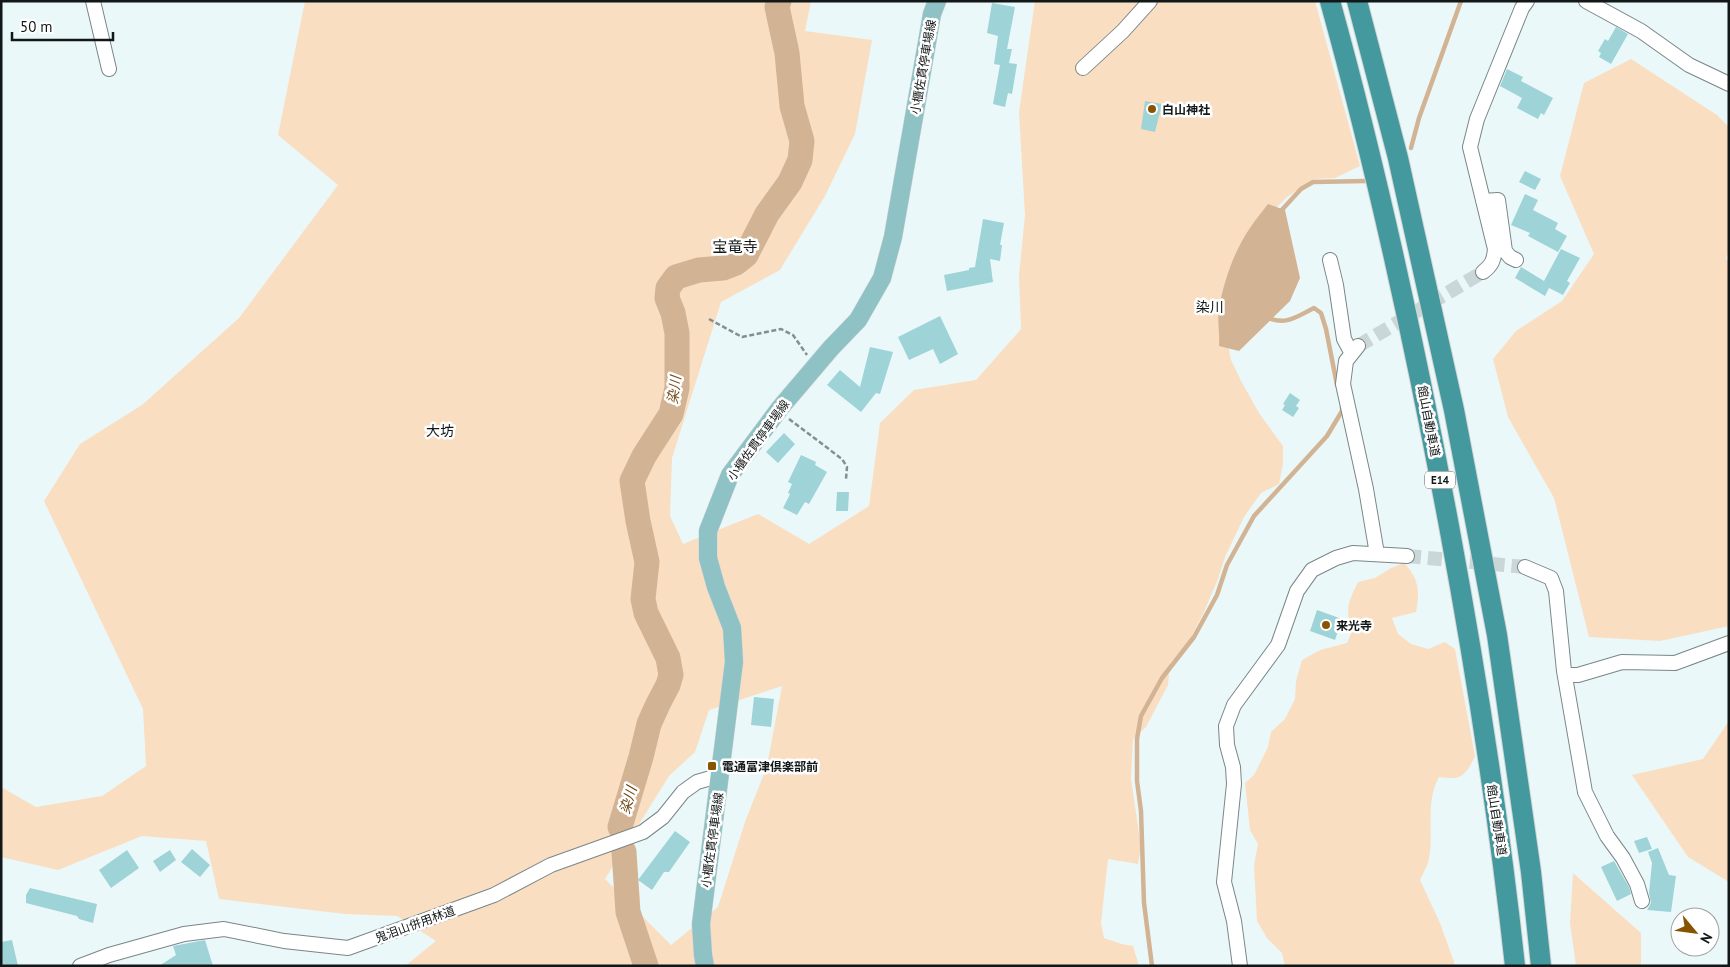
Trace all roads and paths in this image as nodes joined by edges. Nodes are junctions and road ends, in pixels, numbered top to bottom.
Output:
1 (93, 1) edge
2 (937, 1) edge
3 (1150, 1) edge
4 (1330, 1) edge
5 (1357, 1) edge
6 (1527, 1) edge
7 (1586, 1) edge
8 (1083, 68) dead end
9 (108, 69) dead end
10 (1729, 84) edge
11 (1483, 201) junction
12 (1330, 260) dead end
13 (1516, 260) dead end
14 (1483, 272) tunnel mouth
15 (710, 319) dead end
16 (816, 366) junction
17 (780, 408) junction
18 (846, 480) dead end
19 (1377, 554) junction
20 (1407, 556) tunnel mouth
21 (1525, 567) tunnel mouth
22 (1729, 643) edge
23 (1564, 671) junction
24 (721, 775) junction
25 (1642, 901) dead end
26 (80, 966) edge
27 (705, 966) edge
28 (1240, 966) edge
29 (1515, 966) edge
30 (1541, 966) edge

1 - 9 street
2 - 16 main road, 小櫃佐貫停車場線
3 - 8 street
4 - 29 highway, 館山自動車道 / E14
5 - 30 highway, 館山自動車道 / E14
6 - 11 street
7 - 10 street
11 - 13 street
11 - 14 street
12 - 19 street
15 - 16 path
16 - 17 main road, 小櫃佐貫停車場線
17 - 18 path
17 - 24 main road, 小櫃佐貫停車場線
19 - 20 street
19 - 28 street
21 - 23 street
22 - 23 street
23 - 25 street
24 - 26 street, 鬼泪山併用林道
24 - 27 main road, 小櫃佐貫停車場線

